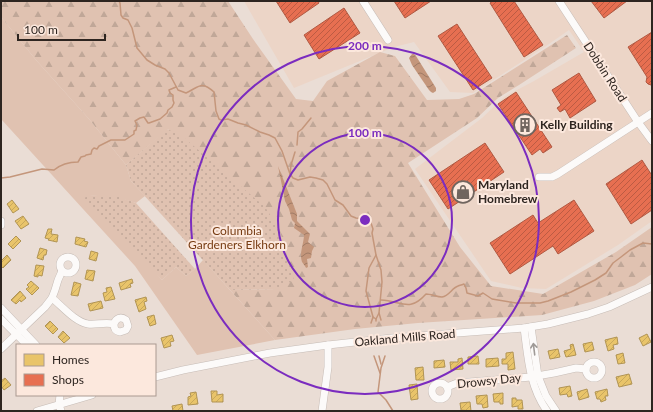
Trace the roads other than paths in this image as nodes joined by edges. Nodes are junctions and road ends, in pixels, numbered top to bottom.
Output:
1 (363, 1) edge
2 (560, 1) edge
3 (388, 40) dead end
4 (652, 113) edge
5 (638, 122) junction
6 (652, 141) edge
7 (539, 177) dead end
8 (1, 221) edge
9 (1, 225) edge
10 (62, 271) dead end
11 (652, 287) edge
12 (52, 298) junction
13 (1, 308) edge
14 (1, 319) edge
15 (114, 324) dead end
16 (527, 327) junction
17 (19, 332) junction
18 (26, 344) edge
19 (35, 344) edge
20 (328, 345) junction
21 (1, 349) edge
22 (586, 369) dead end
23 (534, 376) junction
24 (156, 377) edge
25 (447, 387) dead end
26 (54, 396) edge
27 (60, 396) edge
28 (90, 396) edge
29 (60, 408) edge
30 (37, 411) edge
31 (322, 411) edge
32 (547, 411) edge
33 (556, 411) edge

1 - 3 street
2 - 5 street, Dobbin Road
4 - 5 street
5 - 6 street, Dobbin Road
5 - 7 street
8 - 9 street
10 - 12 street
11 - 16 street, Oakland Mills Road
12 - 15 street
12 - 17 street
13 - 17 street
14 - 17 street
16 - 20 street, Oakland Mills Road
16 - 23 street
17 - 18 street
17 - 19 street
17 - 21 street
20 - 24 street, Oakland Mills Road
20 - 31 street
22 - 23 street, Drowsy Day
23 - 25 street, Drowsy Day
23 - 32 street
23 - 33 street
26 - 29 street
27 - 29 street
28 - 29 street
29 - 30 street

